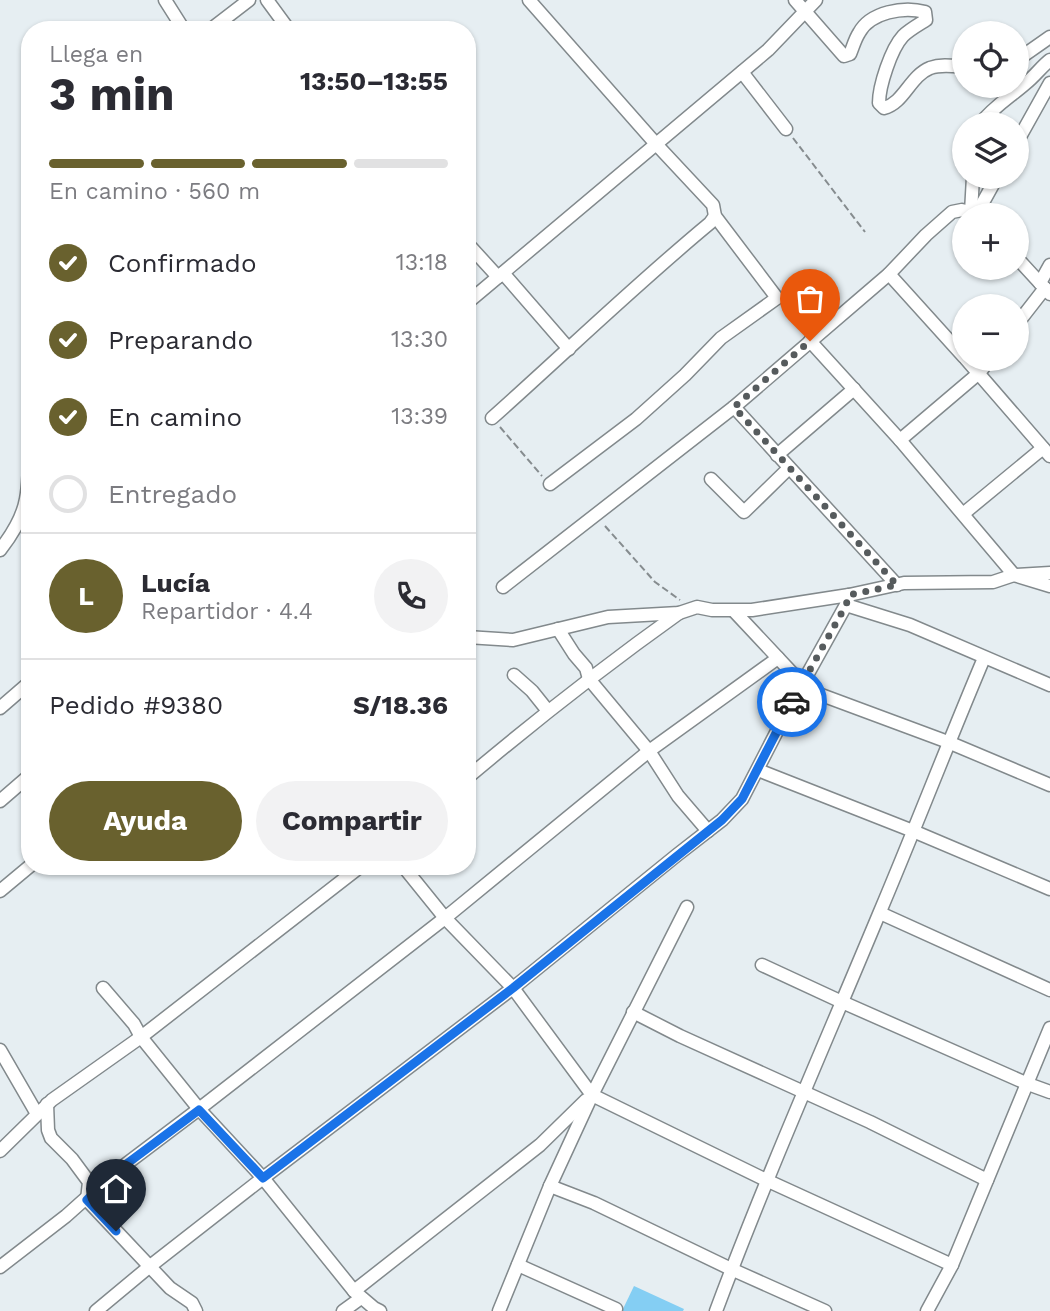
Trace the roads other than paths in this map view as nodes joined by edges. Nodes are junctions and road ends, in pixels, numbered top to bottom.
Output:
1 (165, 0) edge
2 (249, 0) edge
3 (267, 0) edge
4 (529, 0) edge
5 (795, 0) edge
6 (816, 0) edge
7 (805, 11) junction
8 (178, 21) edge
9 (222, 21) edge
10 (282, 21) edge
11 (1050, 37) edge
12 (1029, 52) edge
13 (1050, 60) edge
14 (952, 66) edge
15 (742, 72) junction
16 (1050, 83) edge
17 (991, 112) edge
18 (1029, 121) edge
19 (786, 129) road end
20 (656, 144) junction
21 (952, 212) edge
22 (715, 216) junction
23 (476, 252) edge
24 (1050, 265) edge
25 (1029, 271) edge
26 (890, 274) junction
27 (500, 275) junction
28 (1045, 288) edge
29 (476, 295) edge
30 (1029, 309) edge
31 (810, 341) junction
32 (952, 343) edge
33 (569, 349) junction
34 (979, 373) joint
35 (854, 389) junction
36 (734, 407) junction
37 (492, 418) road end
38 (900, 440) junction
39 (1047, 450) edge
40 (778, 455) junction
41 (789, 468) junction
42 (710, 478) dead end
43 (550, 484) road end
44 (21, 513) edge
45 (963, 514) junction
46 (0, 550) edge
47 (1050, 573) edge
48 (1014, 575) junction
49 (897, 585) junction
50 (1050, 586) edge
51 (503, 587) dead end
52 (848, 600) junction
53 (734, 611) junction
54 (679, 613) junction
55 (558, 629) junction
56 (476, 638) edge
57 (778, 658) junction
58 (984, 658) junction
59 (514, 676) dead end
60 (589, 679) junction
61 (801, 685) junction
62 (1050, 685) edge
63 (21, 690) edge
64 (0, 708) edge
65 (548, 711) junction
66 (948, 742) junction
67 (649, 751) junction
68 (758, 769) junction
69 (476, 771) edge
70 (21, 783) edge
71 (1050, 785) edge
72 (0, 801) edge
73 (708, 831) junction
74 (913, 831) junction
75 (21, 874) edge
76 (349, 875) edge
77 (410, 875) edge
78 (1050, 889) edge
79 (0, 891) edge
80 (687, 907) dead end
81 (880, 913) junction
82 (445, 918) junction
83 (762, 965) dead end
84 (103, 988) dead end
85 (513, 988) junction
86 (1050, 990) edge
87 (842, 1002) junction
88 (633, 1012) junction
89 (1050, 1028) edge
90 (141, 1037) junction
91 (0, 1050) edge
92 (1028, 1084) junction
93 (803, 1092) junction
94 (1050, 1092) edge
95 (592, 1095) junction
96 (47, 1104) junction
97 (199, 1110) junction
98 (37, 1114) junction
99 (0, 1151) edge
100 (263, 1178) junction
101 (766, 1180) junction
102 (987, 1180) junction
103 (550, 1186) junction
104 (87, 1200) junction
105 (519, 1265) junction
106 (952, 1265) junction
107 (0, 1267) edge
108 (149, 1267) junction
109 (731, 1269) junction
110 (358, 1294) junction
111 (616, 1308) dead end
112 (96, 1311) edge
113 (196, 1311) edge
114 (343, 1311) edge
115 (380, 1311) edge
116 (499, 1311) edge
117 (716, 1311) edge
118 (825, 1311) edge
119 (926, 1311) edge

1 - 8 street
2 - 9 street
3 - 10 street
4 - 20 street
5 - 7 street
6 - 7 street
7 - 14 street
7 - 15 street
11 - 12 street
13 - 17 street
15 - 19 street
15 - 20 street
16 - 18 street
20 - 22 street
20 - 27 street
21 - 26 street
22 - 33 street
22 - 43 street
23 - 27 street
24 - 28 street
25 - 28 street
26 - 31 street
26 - 32 street
27 - 29 street
27 - 33 street
28 - 30 street
31 - 35 street
31 - 36 street
33 - 37 street
34 - 38 street
34 - 39 street
35 - 38 street
35 - 40 street
36 - 40 street
36 - 51 street
38 - 45 street
39 - 45 street
40 - 41 street
41 - 42 street
41 - 49 street
44 - 46 street
45 - 48 street
47 - 48 street
48 - 49 street
48 - 50 street
49 - 52 street
52 - 53 street
52 - 58 street
52 - 61 street
53 - 54 street
53 - 57 street
54 - 55 street
54 - 60 street
55 - 56 street
55 - 60 street
57 - 61 street
57 - 67 street
58 - 62 street
58 - 66 street
59 - 65 street
60 - 65 street
60 - 67 street
61 - 66 street
61 - 68 street
63 - 64 street
65 - 69 street
66 - 71 street
66 - 74 street
67 - 73 street
67 - 82 street
68 - 73 street
68 - 74 street
70 - 72 street
73 - 85 street
74 - 78 street
74 - 81 street
75 - 79 street
76 - 90 street
77 - 82 street
80 - 88 street
81 - 86 street
81 - 87 street
82 - 85 street
82 - 97 street
83 - 87 street
84 - 90 street
85 - 95 street
85 - 100 street
87 - 92 street
87 - 93 street
88 - 93 street
88 - 95 street
89 - 92 street
90 - 96 street
90 - 97 street
91 - 98 street
92 - 94 street
92 - 102 street
93 - 101 street
93 - 102 street
95 - 101 street
95 - 103 street
95 - 110 street
96 - 98 street
96 - 104 street
97 - 100 street
97 - 104 street
98 - 99 street
100 - 108 street
100 - 110 street
101 - 106 street
101 - 109 street
102 - 106 street
103 - 105 street
103 - 109 street
104 - 107 street
104 - 108 street
105 - 111 street
105 - 116 street
106 - 119 street
108 - 112 street
108 - 113 street
109 - 117 street
109 - 118 street
110 - 114 street
110 - 115 street

